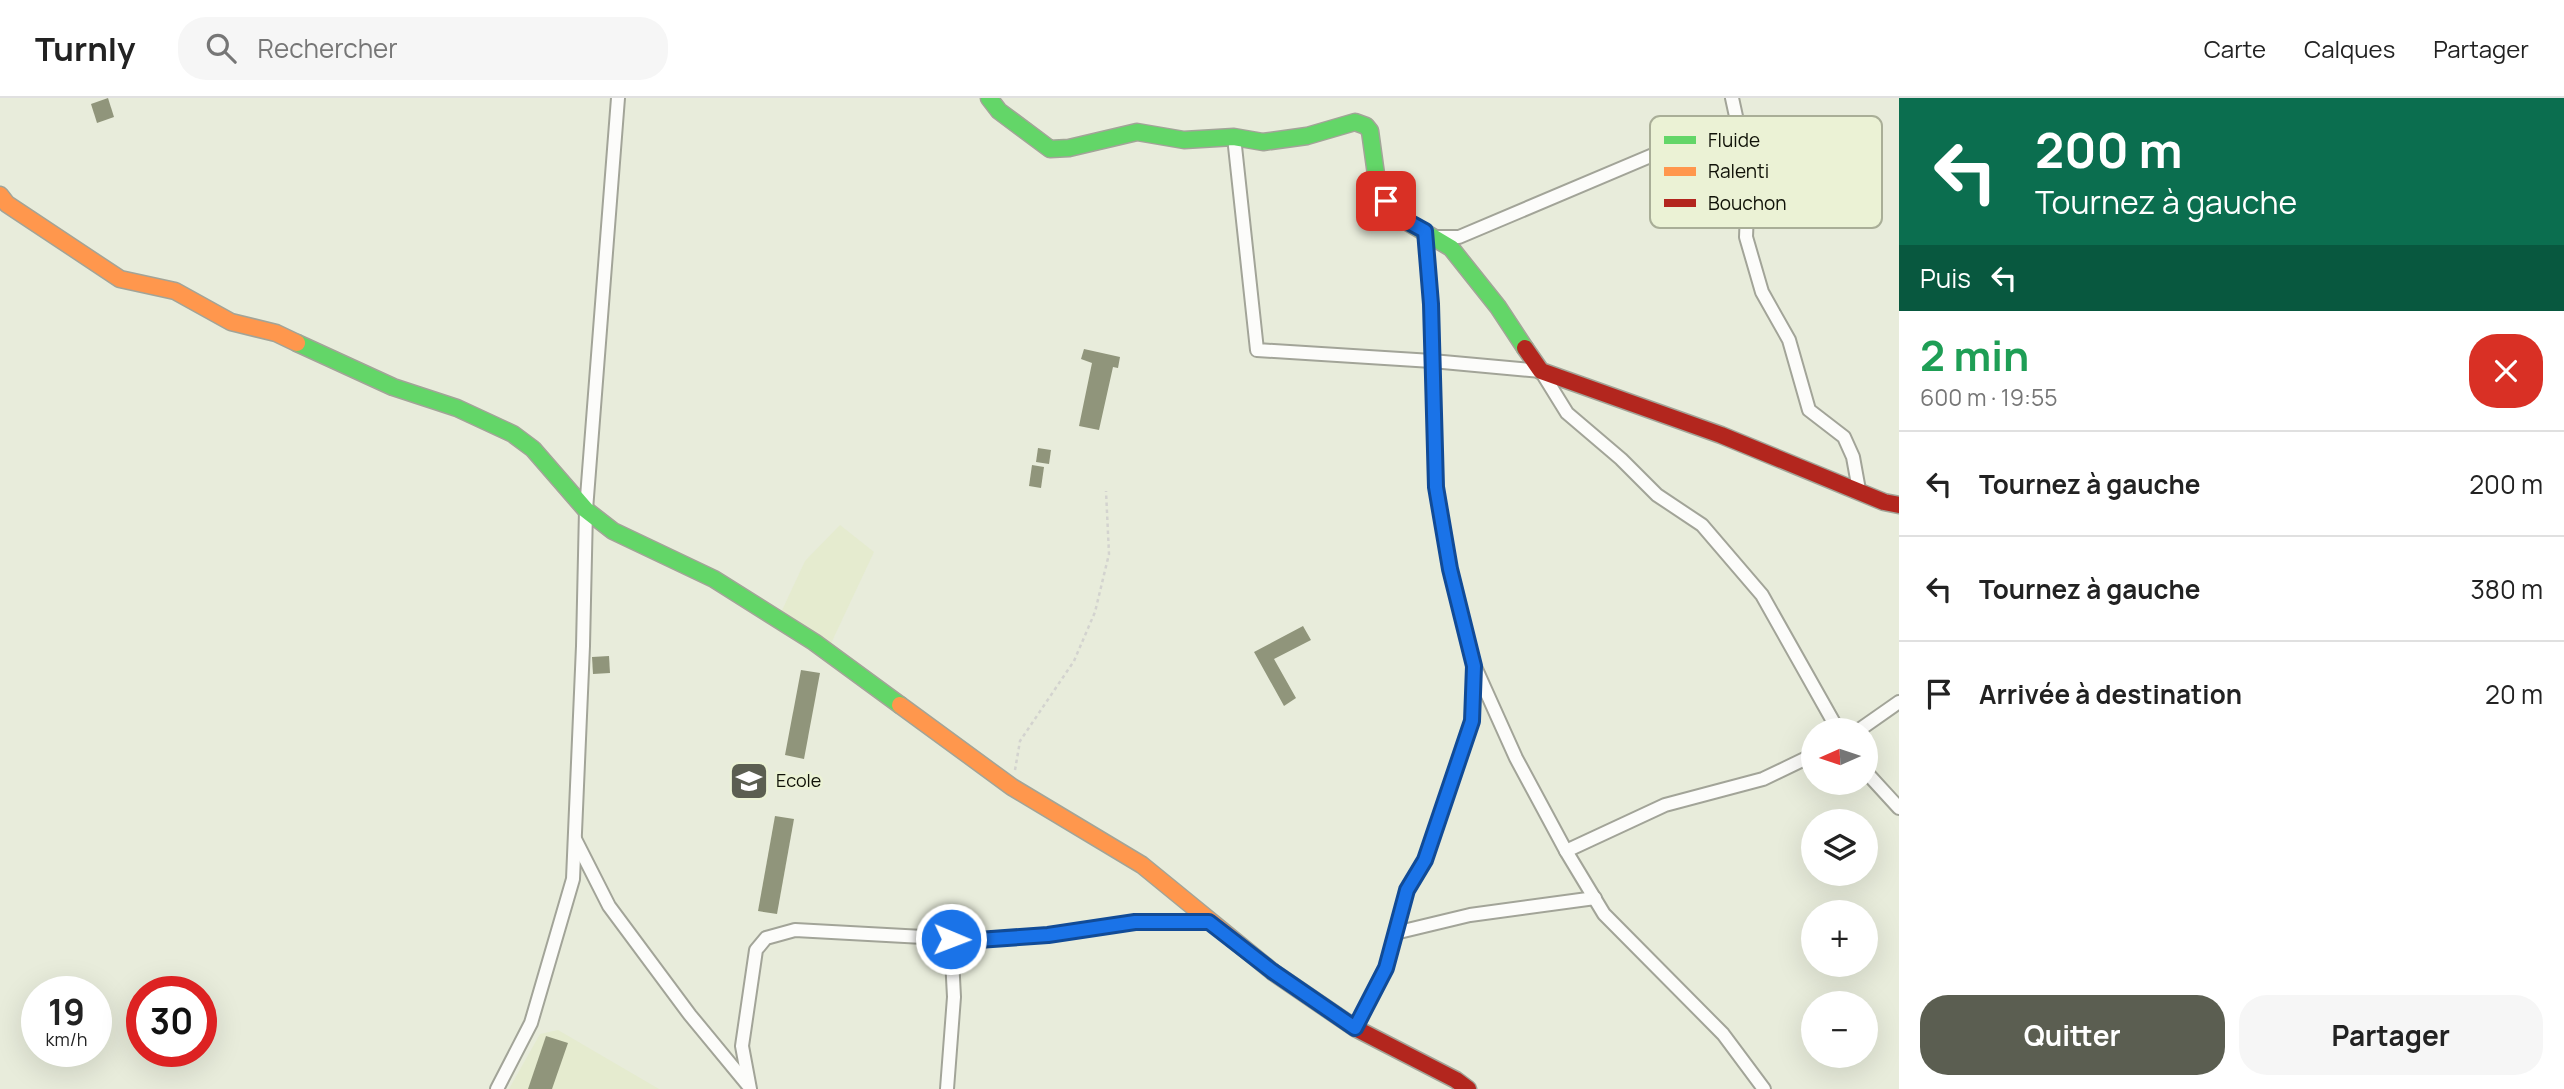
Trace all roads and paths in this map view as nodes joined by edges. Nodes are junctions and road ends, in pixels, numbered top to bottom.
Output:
1 (618, 98) edge
2 (989, 98) edge
3 (1732, 98) edge
4 (1736, 116) edge
5 (1234, 137) junction
6 (1650, 156) edge
7 (0, 195) edge
8 (1746, 228) edge
9 (1430, 234) junction
10 (1432, 361) junction
11 (1541, 372) junction
12 (1859, 490) junction
13 (1106, 491) dead end
14 (1899, 505) edge
15 (586, 510) junction
16 (1474, 666) junction
17 (1899, 702) edge
18 (1831, 718) edge
19 (1876, 718) edge
20 (1801, 761) edge
21 (1878, 785) edge
22 (1012, 787) junction
23 (1899, 808) edge
24 (575, 839) junction
25 (1566, 851) junction
26 (1595, 898) junction
27 (1209, 922) junction
28 (1395, 933) junction
29 (951, 939) junction
30 (1355, 1028) junction
31 (749, 1088) edge
32 (497, 1089) edge
33 (947, 1089) edge
34 (1468, 1089) edge
35 (1764, 1089) edge

1 - 15 street
2 - 5 street
3 - 4 street
5 - 9 street
5 - 10 street
6 - 9 street
7 - 15 street
8 - 12 street
9 - 10 street
9 - 11 street
10 - 11 street
10 - 16 street
11 - 12 street
11 - 18 street
12 - 14 street
13 - 22 path
15 - 22 street
15 - 24 street
16 - 25 street
16 - 28 street
17 - 19 street
20 - 25 street
21 - 23 street
22 - 27 street
24 - 31 street
24 - 32 street
25 - 26 street
26 - 28 street
26 - 35 street
27 - 29 street
27 - 30 street
28 - 30 street
29 - 31 street
29 - 33 street
30 - 34 street

